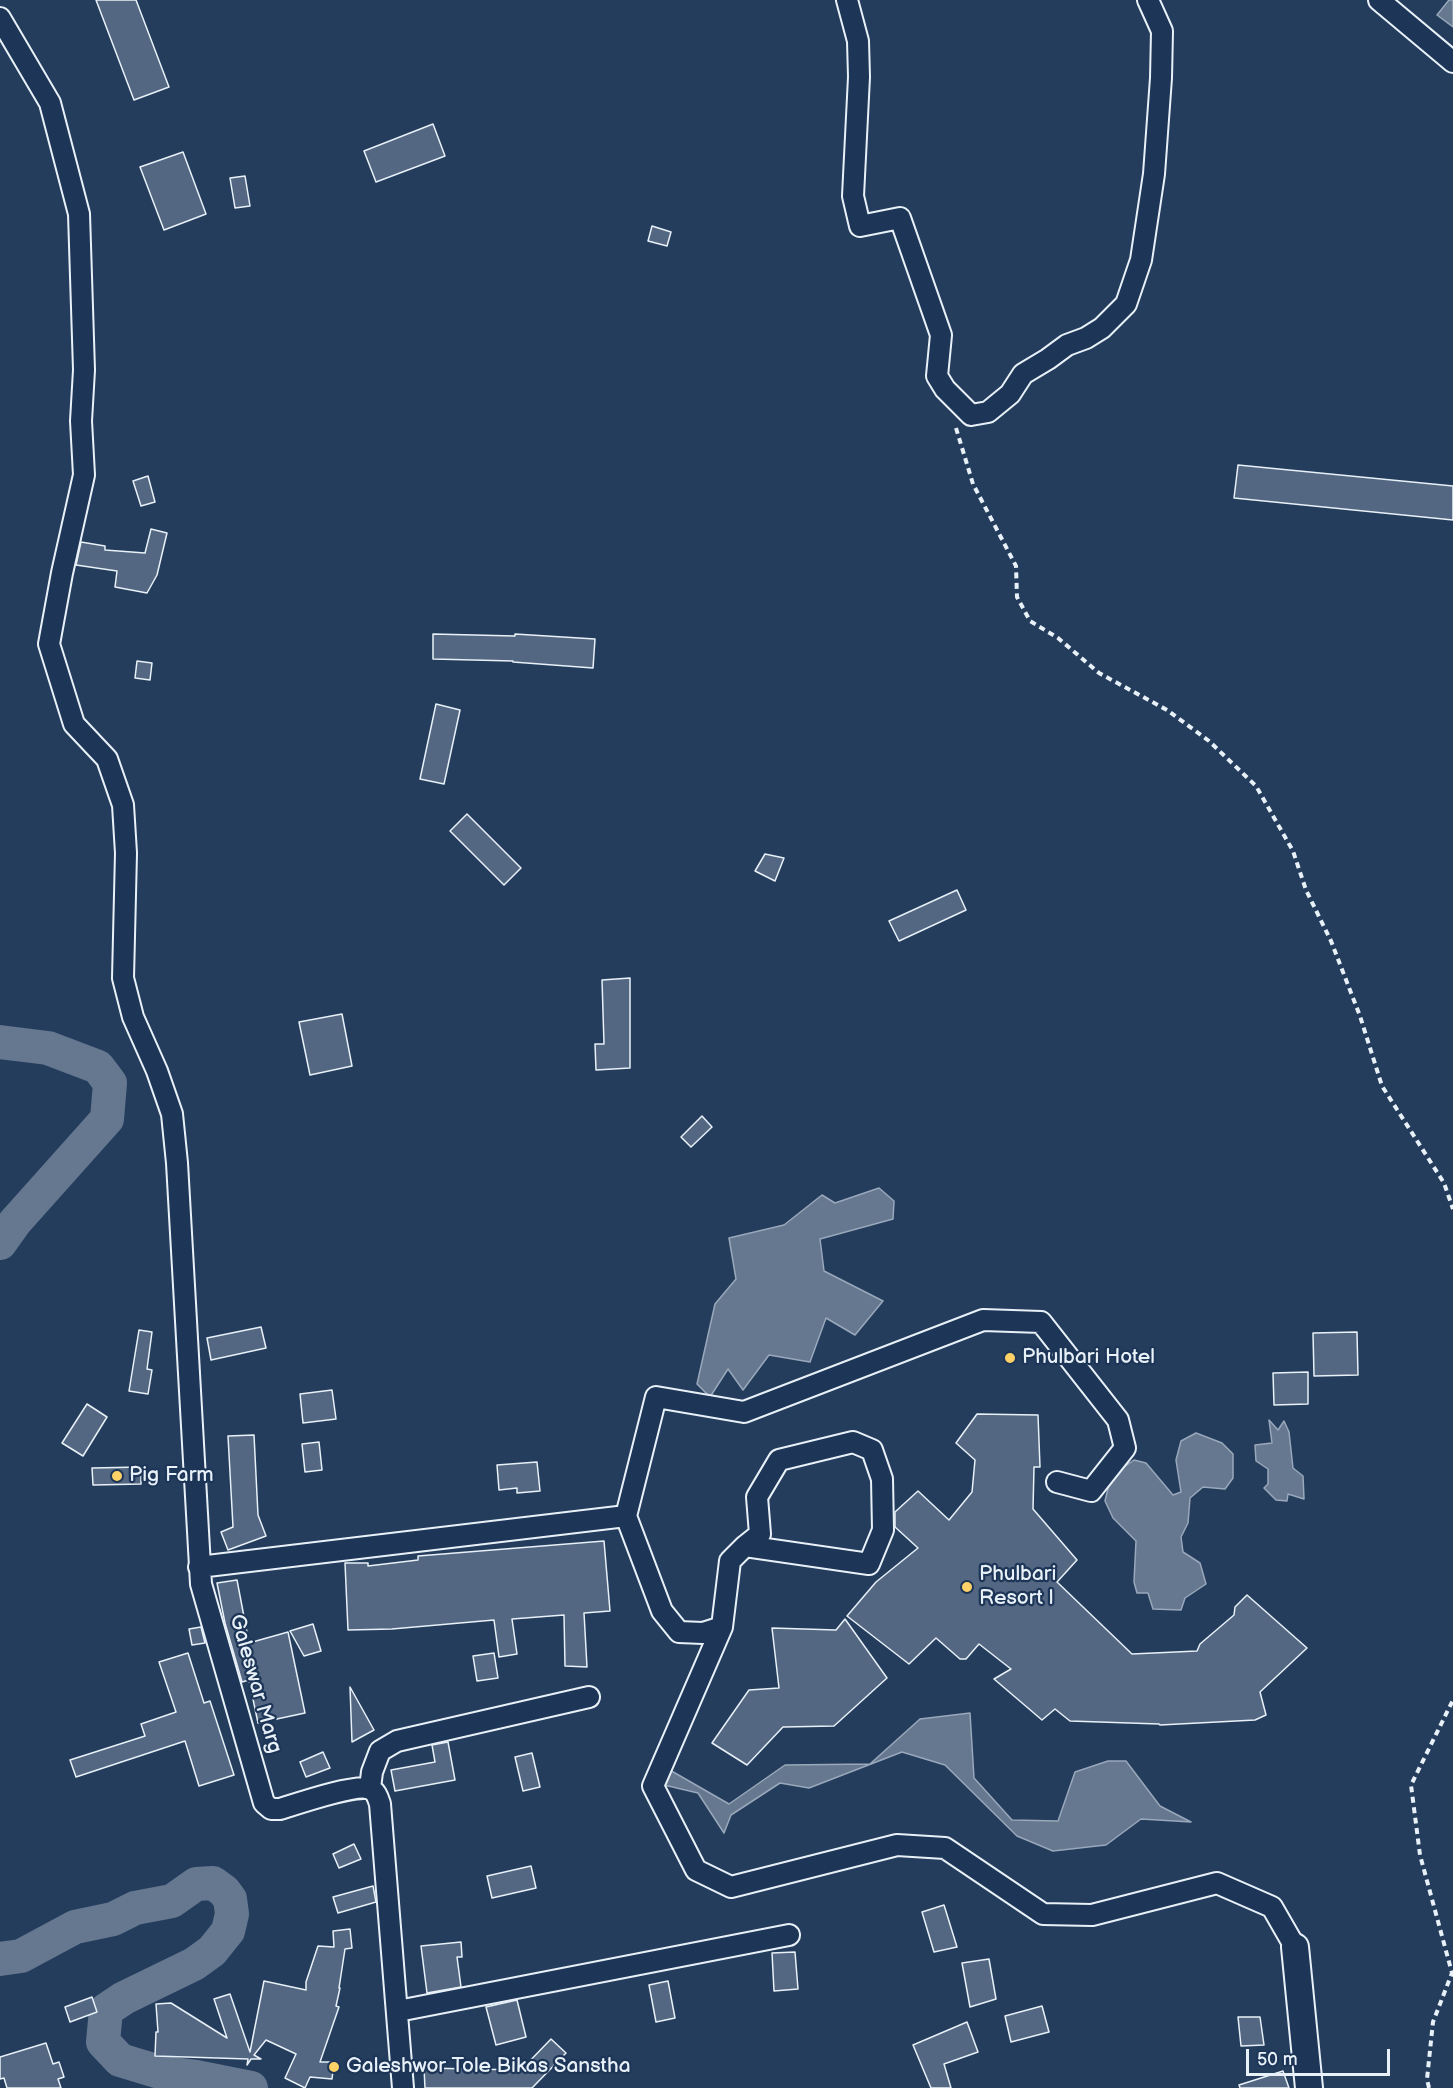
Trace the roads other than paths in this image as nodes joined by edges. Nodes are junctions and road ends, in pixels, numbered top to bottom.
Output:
1 (847, 0) edge
2 (1148, 0) edge
3 (1379, 0) edge
4 (0, 18) edge
5 (1453, 62) edge
6 (1057, 1482) dead end
7 (626, 1516) junction
8 (745, 1546) junction
9 (199, 1567) junction
10 (723, 1627) junction
11 (589, 1698) dead end
12 (370, 1788) junction
13 (789, 1935) dead end
14 (1295, 1947) joint
15 (398, 2011) junction
16 (403, 2088) edge
17 (1309, 2088) edge

1 - 2 street
3 - 5 street
4 - 9 street, Galeswar Marg
6 - 7 street
7 - 9 street
7 - 10 street
8 - 8 street
8 - 10 street
9 - 12 street, Galeswar Marg
10 - 14 street
11 - 12 street
12 - 15 street
13 - 15 street
14 - 17 main road
15 - 16 street

